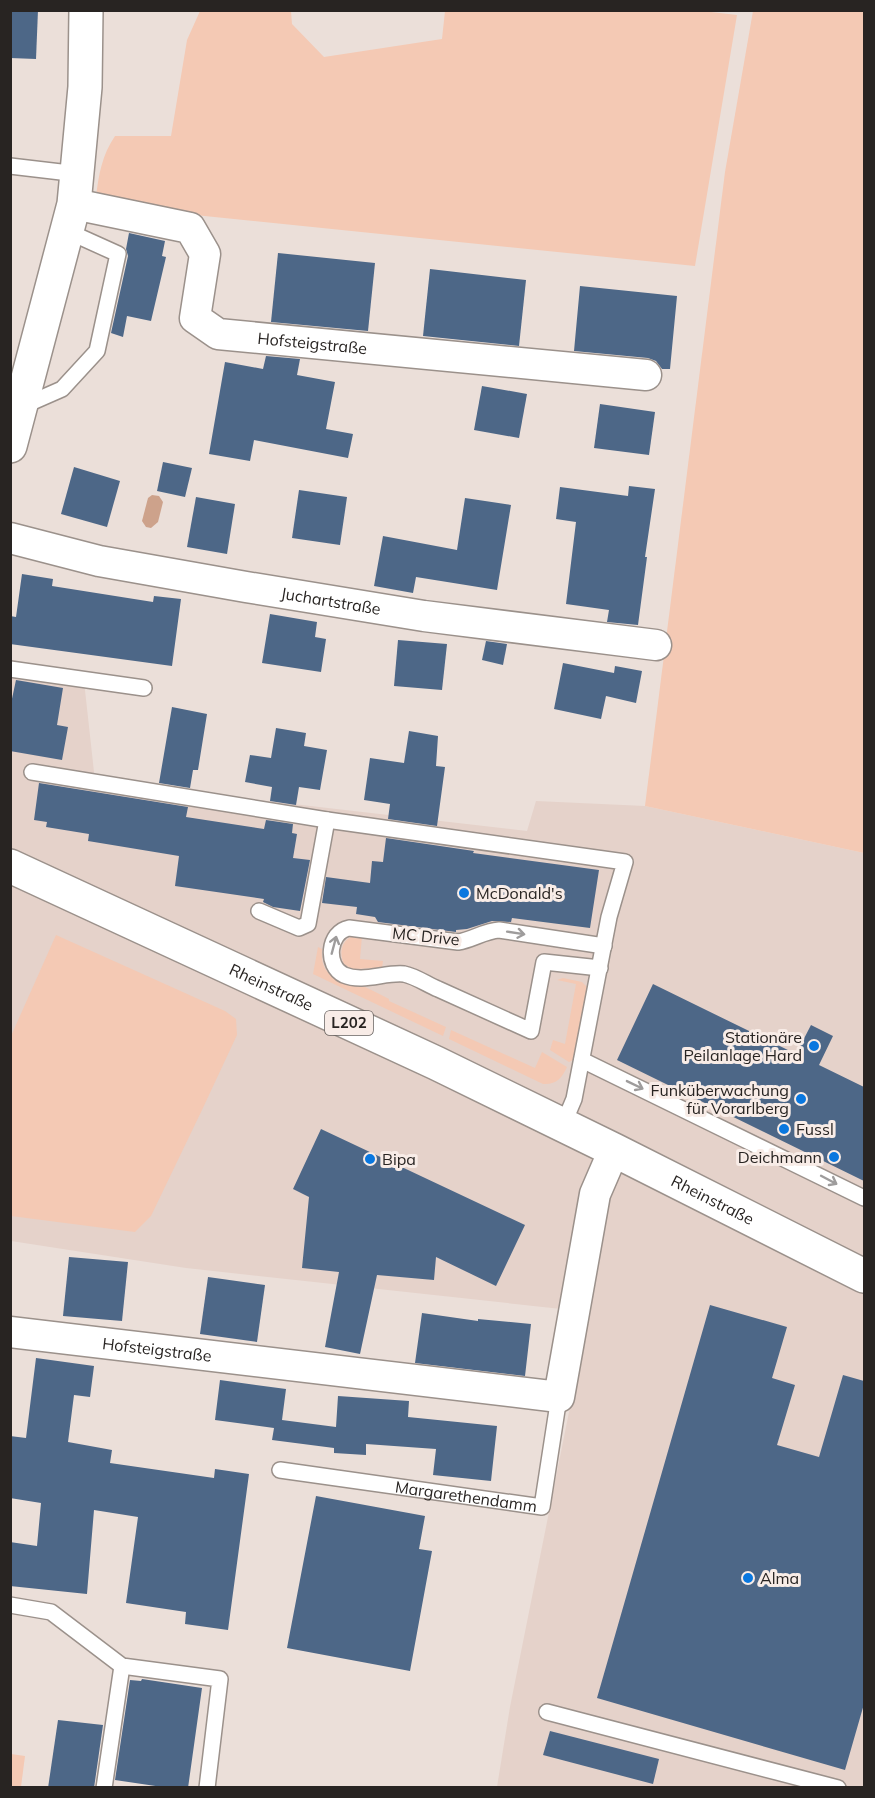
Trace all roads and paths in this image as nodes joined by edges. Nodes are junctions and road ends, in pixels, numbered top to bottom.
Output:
1 (86, 10) edge
2 (10, 166) edge
3 (73, 203) junction
4 (646, 375) dead end
5 (21, 407) junction
6 (10, 446) edge
7 (10, 538) edge
8 (656, 645) dead end
9 (10, 669) edge
10 (144, 688) dead end
11 (33, 772) dead end
12 (327, 820) junction
13 (10, 866) edge
14 (259, 911) dead end
15 (604, 946) junction
16 (600, 968) junction
17 (582, 1060) junction
18 (563, 1125) junction
19 (614, 1150) junction
20 (864, 1198) edge
21 (864, 1276) edge
22 (10, 1332) edge
23 (559, 1396) junction
24 (280, 1470) dead end
25 (10, 1605) edge
26 (122, 1666) junction
27 (547, 1712) dead end
28 (104, 1788) edge
29 (207, 1788) edge
30 (838, 1788) edge

1 - 3 main road
2 - 3 lane, Hofsteigstraße
3 - 4 street, Hofsteigstraße
3 - 5 main road
3 - 5 lane
5 - 6 main road
7 - 8 street, Juchartstraße
9 - 10 lane
11 - 12 lane
12 - 14 lane
12 - 15 lane
13 - 18 main road, Rheinstraße / L202
15 - 16 lane
16 -> 15 lane, MC Drive
16 - 17 lane
17 - 18 lane
17 -> 20 lane
18 - 19 main road, Rheinstraße / L202
19 - 21 main road, Rheinstraße / L202
19 - 23 street, Margarethendamm
22 - 23 street, Hofsteigstraße
23 - 24 lane, Margarethendamm
25 - 26 lane
26 - 28 lane
26 - 29 lane
27 - 30 lane

